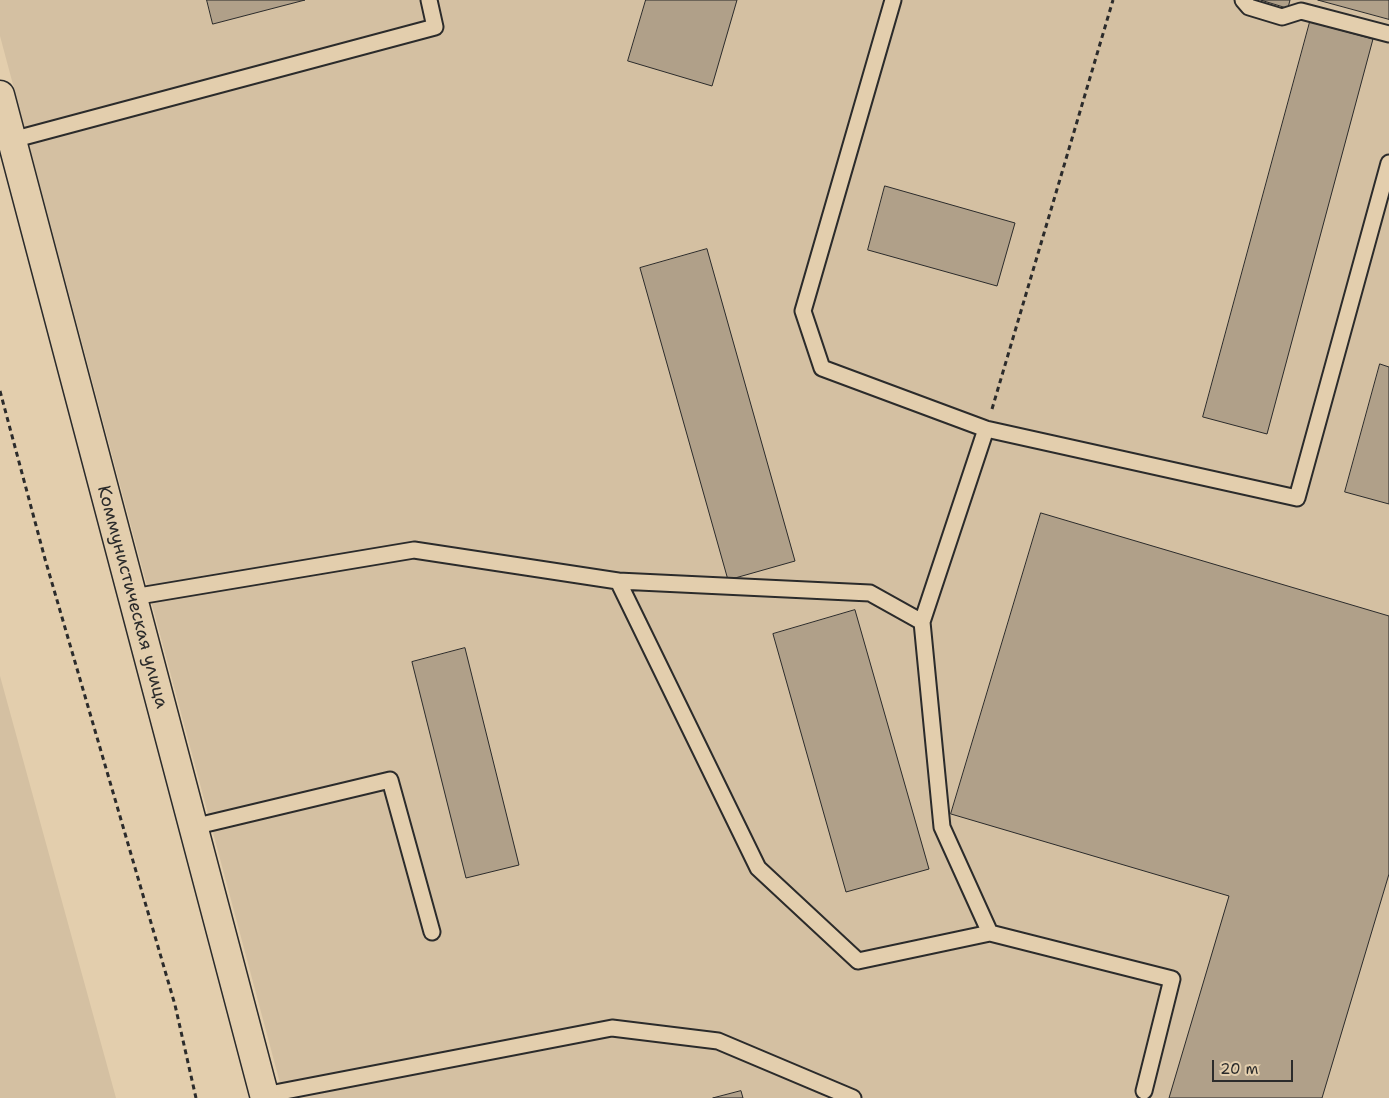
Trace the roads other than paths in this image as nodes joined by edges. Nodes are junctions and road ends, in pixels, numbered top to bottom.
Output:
1 (429, 0) edge
2 (893, 0) edge
3 (1243, 0) edge
4 (1389, 34) edge
5 (0, 95) edge
6 (12, 140) junction
7 (1389, 163) edge
8 (986, 429) junction
9 (618, 581) junction
10 (133, 597) junction
11 (922, 622) junction
12 (193, 827) junction
13 (432, 932) dead end
14 (990, 933) junction
15 (1144, 1091) dead end
16 (264, 1097) edge
17 (853, 1098) edge

1 - 6 lane
2 - 8 lane
3 - 4 lane
5 - 6 main road, Коммунистическая улица
6 - 10 main road, Коммунистическая улица
7 - 8 lane
8 - 11 lane
9 - 10 lane
9 - 11 lane
9 - 14 lane
10 - 12 main road, Коммунистическая улица
11 - 14 lane
12 - 13 lane
12 - 16 main road, Коммунистическая улица
14 - 15 lane
16 - 17 lane

